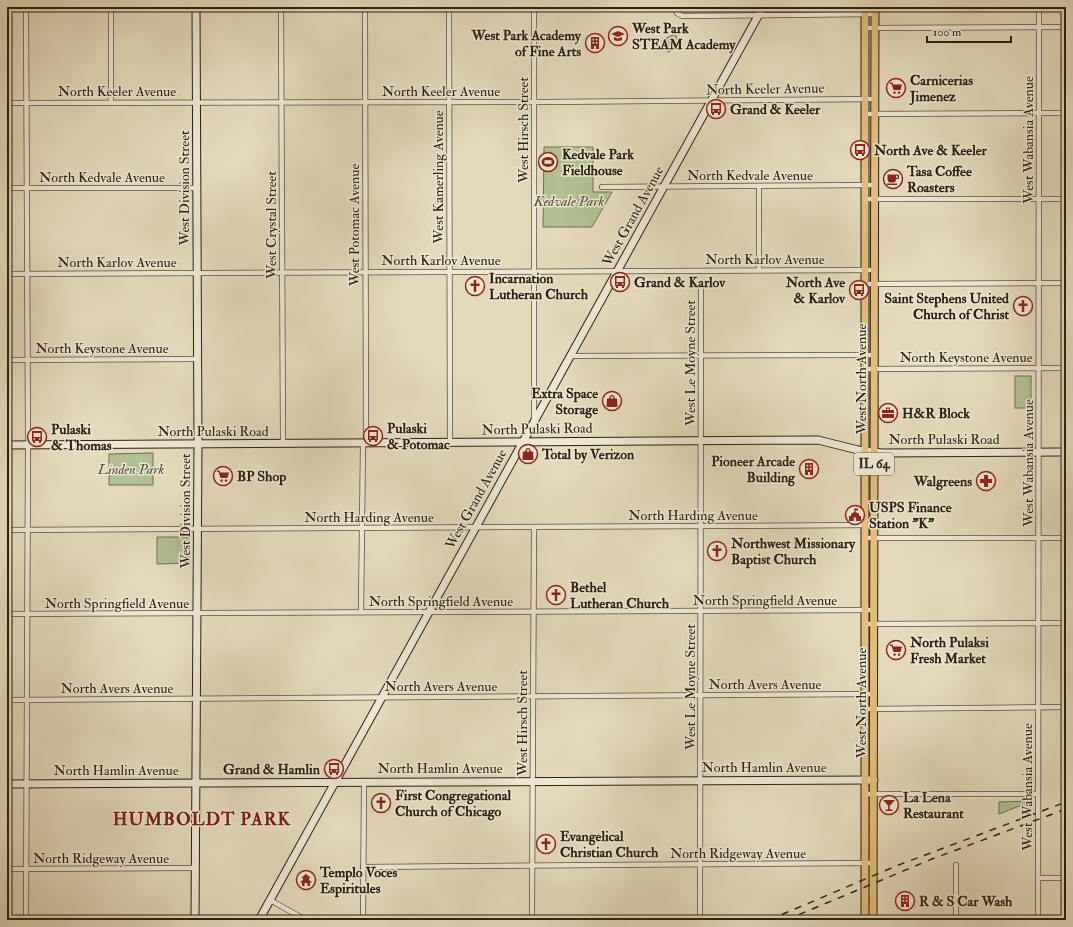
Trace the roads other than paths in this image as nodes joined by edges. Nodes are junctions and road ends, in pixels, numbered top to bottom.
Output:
1 (26, 7) edge
2 (111, 7) edge
3 (196, 7) edge
4 (281, 7) edge
5 (365, 7) edge
6 (449, 7) edge
7 (534, 7) edge
8 (675, 7) edge
9 (763, 7) edge
10 (1039, 7) edge
11 (865, 10) edge
12 (875, 10) edge
13 (759, 14) junction
14 (1039, 27) junction
15 (1066, 27) edge
16 (865, 28) junction
17 (875, 28) junction
18 (865, 99) junction
19 (875, 99) junction
20 (712, 100) junction
21 (534, 101) junction
22 (111, 102) junction
23 (197, 102) junction
24 (282, 102) junction
25 (365, 102) junction
26 (449, 102) junction
27 (7, 103) edge
28 (27, 103) junction
29 (1066, 112) edge
30 (1039, 113) junction
31 (865, 114) junction
32 (874, 114) junction
33 (865, 185) junction
34 (874, 185) junction
35 (664, 186) junction
36 (759, 186) junction
37 (602, 187) dead end
38 (7, 188) edge
39 (27, 188) junction
40 (197, 188) junction
41 (1066, 198) edge
42 (865, 199) junction
43 (874, 199) junction
44 (1039, 199) junction
45 (617, 270) junction
46 (759, 270) junction
47 (865, 270) junction
48 (874, 270) junction
49 (449, 271) junction
50 (534, 271) junction
51 (283, 272) junction
52 (366, 272) junction
53 (197, 273) junction
54 (7, 274) edge
55 (28, 274) junction
56 (1039, 283) junction
57 (1066, 283) edge
58 (865, 284) junction
59 (874, 284) junction
60 (701, 286) dead end
61 (865, 355) junction
62 (874, 355) junction
63 (570, 356) junction
64 (701, 356) junction
65 (198, 359) junction
66 (7, 360) edge
67 (28, 360) junction
68 (1039, 368) junction
69 (1066, 368) edge
70 (865, 369) junction
71 (874, 369) junction
72 (534, 421) junction
73 (702, 441) junction
74 (523, 442) junction
75 (364, 443) junction
76 (450, 443) junction
77 (283, 444) junction
78 (7, 445) edge
79 (28, 445) junction
80 (198, 445) junction
81 (865, 451) junction
82 (874, 452) junction
83 (1039, 452) junction
84 (1066, 452) edge
85 (865, 525) junction
86 (874, 525) junction
87 (701, 526) junction
88 (476, 527) junction
89 (534, 527) junction
90 (362, 528) junction
91 (198, 529) junction
92 (7, 530) edge
93 (28, 530) junction
94 (865, 538) junction
95 (874, 538) junction
96 (1039, 538) junction
97 (1066, 538) edge
98 (865, 610) junction
99 (874, 610) junction
100 (701, 611) junction
101 (361, 612) junction
102 (429, 612) junction
103 (534, 612) junction
104 (197, 613) junction
105 (7, 614) edge
106 (28, 614) junction
107 (1038, 623) junction
108 (1066, 623) edge
109 (865, 624) junction
110 (874, 624) junction
111 (865, 694) junction
112 (874, 694) junction
113 (701, 695) junction
114 (533, 696) junction
115 (381, 697) junction
116 (196, 699) junction
117 (7, 700) edge
118 (27, 700) junction
119 (1038, 707) junction
120 (1066, 707) edge
121 (865, 709) junction
122 (874, 709) junction
123 (701, 780) junction
124 (866, 780) junction
125 (874, 780) junction
126 (533, 781) junction
127 (335, 782) junction
128 (364, 782) junction
129 (27, 783) junction
130 (196, 783) junction
131 (7, 784) edge
132 (866, 794) junction
133 (874, 794) junction
134 (1038, 794) junction
135 (870, 863) junction
136 (700, 864) junction
137 (956, 864) dead end
138 (533, 865) junction
139 (363, 867) junction
140 (195, 868) junction
141 (7, 869) edge
142 (26, 869) junction
143 (1038, 878) junction
144 (1066, 878) edge
145 (270, 900) junction
146 (26, 920) edge
147 (195, 920) edge
148 (259, 920) edge
149 (306, 920) edge
150 (363, 920) edge
151 (532, 920) edge
152 (700, 920) edge
153 (865, 920) edge
154 (874, 920) edge
155 (956, 920) edge
156 (1038, 920) edge

1 - 28 street
2 - 22 street
3 - 23 main road, West Division Street
4 - 24 street, West Crystal Street
5 - 25 street, West Potomac Avenue
6 - 26 street, West Kamerling Avenue
7 - 21 street, West Hirsch Street
8 - 13 street
9 - 13 main road, West Grand Avenue
10 - 14 street, West Wabansia Avenue
11 - 12 street
11 - 13 street
11 - 16 main road, West North Avenue / IL 64
12 - 17 main road, West North Avenue / IL 64
13 - 20 main road, West Grand Avenue
14 - 15 street
14 - 17 street
14 - 30 street, West Wabansia Avenue
16 - 17 street
16 - 18 main road, West North Avenue / IL 64
17 - 19 main road, West North Avenue / IL 64
18 - 19 street, North Keeler Avenue
18 - 20 street, North Keeler Avenue
18 - 31 main road, West North Avenue / IL 64
19 - 32 main road, West North Avenue / IL 64
20 - 21 street, North Keeler Avenue
20 - 35 main road, West Grand Avenue
21 - 26 street, North Keeler Avenue
21 - 50 street, West Hirsch Street
22 - 23 street, North Keeler Avenue
22 - 28 street, North Keeler Avenue
23 - 24 street, North Keeler Avenue
23 - 40 main road, West Division Street
24 - 25 street, North Keeler Avenue
24 - 51 street, West Crystal Street
25 - 26 street, North Keeler Avenue
25 - 52 street, West Potomac Avenue
26 - 49 street, West Kamerling Avenue
27 - 28 street, North Keeler Avenue
28 - 39 street
29 - 30 street
30 - 32 street
30 - 44 street, West Wabansia Avenue
31 - 32 street
31 - 33 main road, West North Avenue / IL 64
32 - 34 main road, West North Avenue / IL 64
33 - 34 street, North Kedvale Avenue
33 - 36 street, North Kedvale Avenue
33 - 42 main road, West North Avenue / IL 64
34 - 43 main road, West North Avenue / IL 64
35 - 36 street, North Kedvale Avenue
35 - 37 street, North Kedvale Avenue
35 - 45 main road, West Grand Avenue
36 - 46 street
38 - 39 street, North Kedvale Avenue
39 - 40 street, North Kedvale Avenue
39 - 55 street
40 - 53 main road, West Division Street
41 - 44 street
42 - 43 street
42 - 47 main road, West North Avenue / IL 64
43 - 44 street
43 - 48 main road, West North Avenue / IL 64
44 - 56 street, West Wabansia Avenue
45 - 46 street, North Karlov Avenue
45 - 50 street, North Karlov Avenue
45 - 63 main road, West Grand Avenue
46 - 47 street, North Karlov Avenue
47 - 48 street, North Karlov Avenue
47 - 58 main road, West North Avenue / IL 64
48 - 59 main road, West North Avenue / IL 64
49 - 50 street, North Karlov Avenue
49 - 52 street, North Karlov Avenue
49 - 76 street, West Kamerling Avenue
50 - 72 street, West Hirsch Street
51 - 52 street, North Karlov Avenue
51 - 53 street, North Karlov Avenue
51 - 77 street, West Crystal Street
52 - 75 street, West Potomac Avenue
53 - 55 street, North Karlov Avenue
53 - 65 main road, West Division Street
54 - 55 street, North Karlov Avenue
55 - 67 street
56 - 57 street
56 - 59 street
56 - 68 street, West Wabansia Avenue
58 - 59 street
58 - 61 main road, West North Avenue / IL 64
59 - 62 main road, West North Avenue / IL 64
60 - 64 street, West Le Moyne Street
61 - 62 street
61 - 64 street
61 - 70 main road, West North Avenue / IL 64
62 - 71 main road, West North Avenue / IL 64
63 - 64 street
63 - 72 main road, West Grand Avenue
64 - 73 street, West Le Moyne Street
65 - 67 street, North Keystone Avenue
65 - 80 main road, West Division Street
66 - 67 street, North Keystone Avenue
67 - 79 street
68 - 69 street, North Keystone Avenue
68 - 71 street, North Keystone Avenue
68 - 83 street, West Wabansia Avenue
70 - 71 street, North Keystone Avenue
70 - 81 main road, West North Avenue / IL 64
71 - 82 main road, West North Avenue / IL 64
72 - 74 main road, West Grand Avenue
73 - 74 main road, North Pulaski Road
73 - 81 main road, North Pulaski Road
73 - 87 street, West Le Moyne Street
74 - 76 main road, North Pulaski Road
74 - 88 main road, West Grand Avenue
75 - 76 main road, North Pulaski Road
75 - 77 main road, North Pulaski Road
75 - 90 street, West Potomac Avenue
77 - 80 main road, North Pulaski Road
78 - 79 main road, North Pulaski Road
79 - 80 main road, North Pulaski Road
79 - 93 street
80 - 91 main road, West Division Street
81 - 82 main road, North Pulaski Road
81 - 85 main road, West North Avenue / IL 64
82 - 83 main road, North Pulaski Road
82 - 86 main road, West North Avenue / IL 64
83 - 84 main road, North Pulaski Road
83 - 96 street, West Wabansia Avenue
85 - 86 street, North Harding Avenue
85 - 87 street, North Harding Avenue
85 - 94 main road, West North Avenue / IL 64
86 - 95 main road, West North Avenue / IL 64
87 - 89 street, North Harding Avenue
87 - 100 street, West Le Moyne Street
88 - 89 street, North Harding Avenue
88 - 90 street, North Harding Avenue
88 - 102 main road, West Grand Avenue
89 - 103 street, West Hirsch Street
90 - 91 street, North Harding Avenue
90 - 101 street, West Potomac Avenue
91 - 93 street, North Harding Avenue
91 - 104 main road, West Division Street
92 - 93 street, North Harding Avenue
93 - 106 street
94 - 95 street
94 - 98 main road, West North Avenue / IL 64
95 - 96 street
95 - 99 main road, West North Avenue / IL 64
96 - 97 street
96 - 107 street, West Wabansia Avenue
98 - 99 street, North Springfield Avenue
98 - 100 street, North Springfield Avenue
98 - 109 main road, West North Avenue / IL 64
99 - 110 main road, West North Avenue / IL 64
100 - 103 street, North Springfield Avenue
100 - 113 street, West Le Moyne Street
101 - 102 street, North Springfield Avenue
101 - 104 street, North Springfield Avenue
102 - 103 street, North Springfield Avenue
102 - 115 main road, West Grand Avenue
103 - 114 street, West Hirsch Street
104 - 106 street, North Springfield Avenue
104 - 116 main road, West Division Street
105 - 106 street, North Springfield Avenue
106 - 118 street
107 - 108 street
107 - 110 street
107 - 119 street, West Wabansia Avenue
109 - 110 street
109 - 111 main road, West North Avenue / IL 64
110 - 112 main road, West North Avenue / IL 64
111 - 112 street, North Avers Avenue
111 - 113 street, North Avers Avenue
111 - 121 main road, West North Avenue / IL 64
112 - 122 main road, West North Avenue / IL 64
113 - 114 street, North Avers Avenue
113 - 123 street, West Le Moyne Street
114 - 115 street, North Avers Avenue
114 - 126 street, West Hirsch Street
115 - 116 street, North Avers Avenue
115 - 127 main road, West Grand Avenue
116 - 118 street, North Avers Avenue
116 - 130 main road, West Division Street
117 - 118 street, North Avers Avenue
118 - 129 street
119 - 120 street
119 - 122 street
119 - 134 street, West Wabansia Avenue
121 - 122 street
121 - 124 main road, West North Avenue / IL 64
122 - 125 main road, West North Avenue / IL 64
123 - 124 main road, North Hamlin Avenue
123 - 126 main road, North Hamlin Avenue
123 - 136 street, West Le Moyne Street
124 - 125 main road, North Hamlin Avenue
124 - 132 main road, West North Avenue / IL 64
125 - 133 main road, West North Avenue / IL 64
126 - 128 main road, North Hamlin Avenue
126 - 138 street, West Hirsch Street
127 - 128 main road, North Hamlin Avenue
127 - 130 main road, North Hamlin Avenue
127 - 145 main road, West Grand Avenue
128 - 139 street
129 - 130 main road, North Hamlin Avenue
129 - 131 main road, North Hamlin Avenue
129 - 142 street
130 - 140 main road, West Division Street
132 - 133 street
132 - 135 main road, West North Avenue / IL 64
133 - 134 street
133 - 135 main road, West North Avenue / IL 64
134 - 143 street, West Wabansia Avenue
135 - 136 street, North Ridgeway Avenue
135 - 153 main road, West North Avenue / IL 64
135 - 154 main road, West North Avenue / IL 64
136 - 138 street, North Ridgeway Avenue
136 - 152 street, West Le Moyne Street
137 - 155 street
138 - 139 street, North Ridgeway Avenue
138 - 151 street, West Hirsch Street
139 - 150 street
140 - 142 street, North Ridgeway Avenue
140 - 147 main road, West Division Street
141 - 142 street, North Ridgeway Avenue
142 - 146 street
143 - 144 street
143 - 156 street, West Wabansia Avenue
145 - 148 main road, West Grand Avenue
145 - 149 street

